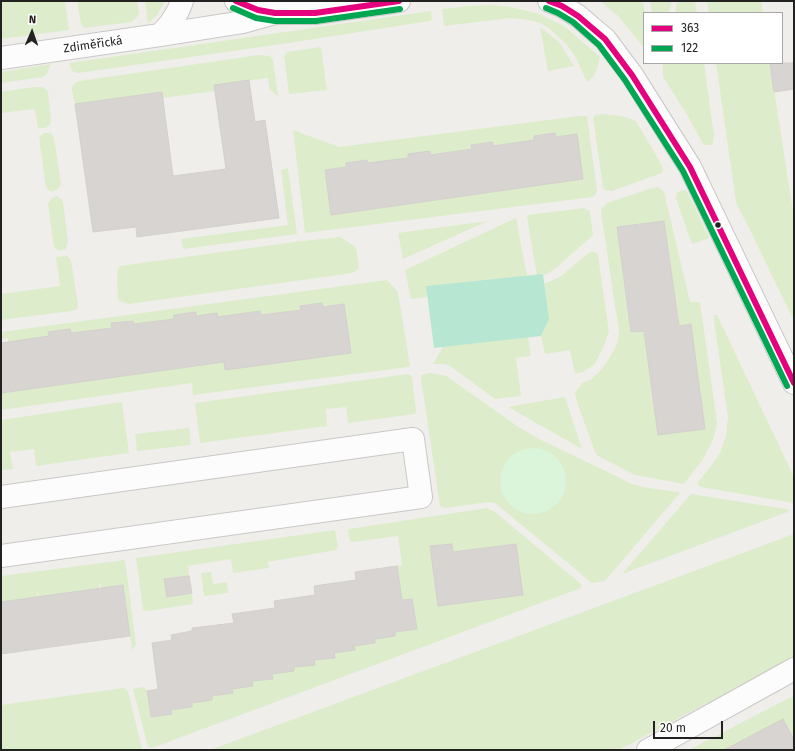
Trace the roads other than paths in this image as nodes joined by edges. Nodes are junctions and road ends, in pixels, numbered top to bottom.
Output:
1 (182, 1) edge
2 (236, 1) edge
3 (399, 1) edge
4 (549, 1) edge
5 (275, 13) junction
6 (160, 36) junction
7 (1, 58) edge
8 (794, 382) edge
9 (1, 497) edge
10 (1, 556) edge
11 (794, 669) edge
12 (648, 750) edge

1 - 6 street
2 - 5 street
3 - 5 street
4 - 8 street
5 - 6 street, Zdiměřická
6 - 7 street, Zdiměřická
9 - 10 street
11 - 12 street

